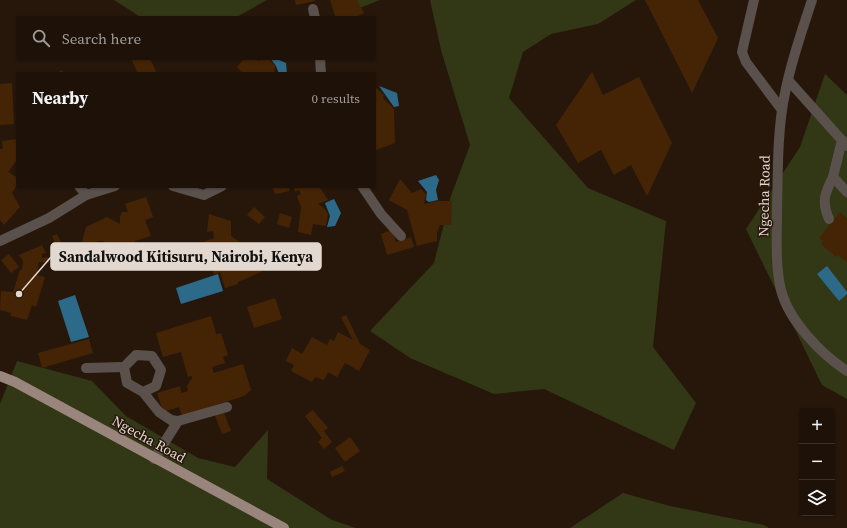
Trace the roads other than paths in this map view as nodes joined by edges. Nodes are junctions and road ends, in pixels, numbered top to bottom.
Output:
1 (754, 0) edge
2 (812, 0) edge
3 (320, 60) edge
4 (321, 72) edge
5 (788, 80) junction
6 (782, 110) junction
7 (845, 143) edge
8 (833, 177) junction
9 (81, 188) edge
10 (109, 188) edge
11 (179, 188) edge
12 (218, 188) edge
13 (363, 188) edge
14 (847, 192) edge
15 (86, 195) junction
16 (829, 219) dead end
17 (401, 236) dead end
18 (0, 241) edge
19 (124, 367) junction
20 (86, 368) dead end
21 (847, 371) edge
22 (0, 376) edge
23 (143, 392) junction
24 (227, 407) dead end
25 (178, 421) junction
26 (154, 459) junction
27 (284, 528) edge

1 - 6 street
2 - 5 street, Ngecha Road
3 - 4 street
5 - 6 street, Ngecha Road
5 - 7 street
6 - 21 street, Ngecha Road
7 - 8 street
8 - 14 street
8 - 16 street
9 - 15 street
10 - 15 street
11 - 12 street
13 - 17 street
15 - 18 street
19 - 20 street
19 - 23 street
19 - 23 street
22 - 26 main road, Ngecha Road
23 - 25 street
24 - 25 street
25 - 26 street
26 - 27 main road, Ngecha Road

